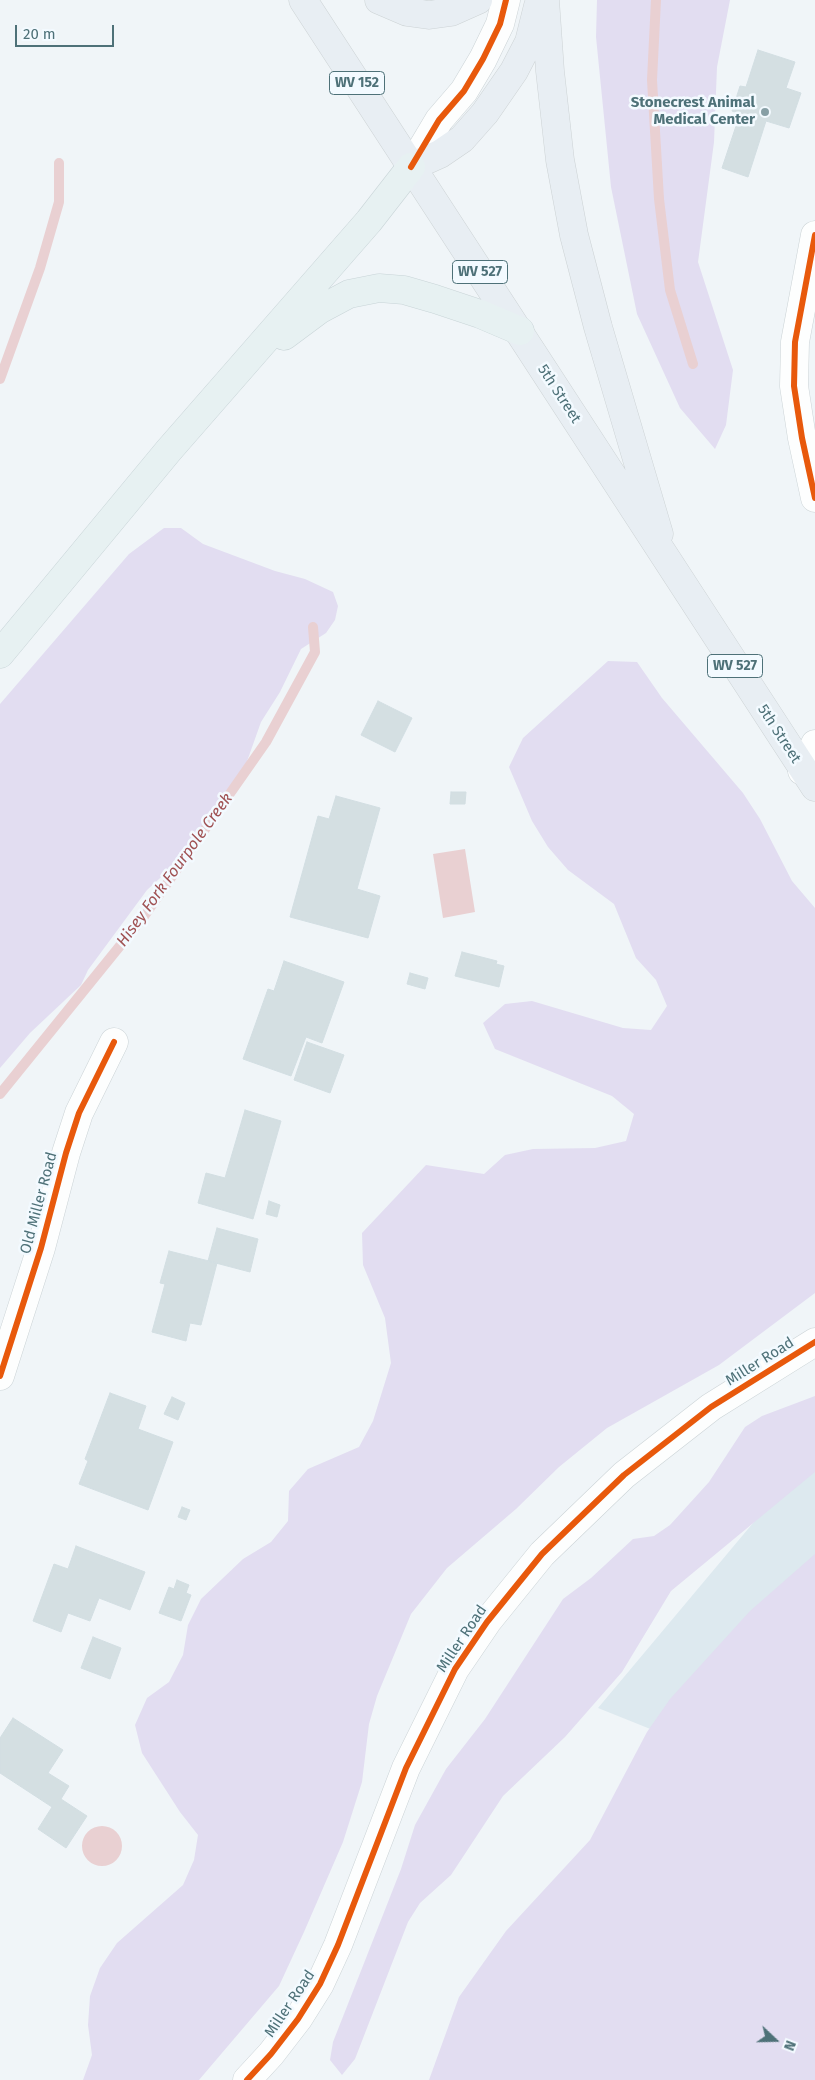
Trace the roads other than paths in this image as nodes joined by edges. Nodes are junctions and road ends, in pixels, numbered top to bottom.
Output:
1 (303, 0) edge
2 (379, 0) edge
3 (478, 0) edge
4 (506, 0) edge
5 (539, 0) edge
6 (545, 0) edge
7 (411, 167) junction
8 (815, 235) edge
9 (520, 332) junction
10 (229, 382) junction
11 (815, 498) edge
12 (667, 562) junction
13 (0, 654) edge
14 (815, 744) edge
15 (809, 779) edge
16 (114, 1042) dead end
17 (815, 1342) edge
18 (0, 1376) edge
19 (247, 2080) edge

1 - 7 main road, 5th Street / WV 152
2 - 3 main road
4 - 7 street
5 - 7 main road
6 - 12 main road
7 - 9 main road, 5th Street / WV 527
7 - 10 highway
8 - 11 street
9 - 10 highway
9 - 12 main road, 5th Street / WV 527
10 - 13 highway
12 - 15 main road, 5th Street / WV 527
14 - 15 street
16 - 18 street, Old Miller Road
17 - 19 street, Miller Road

